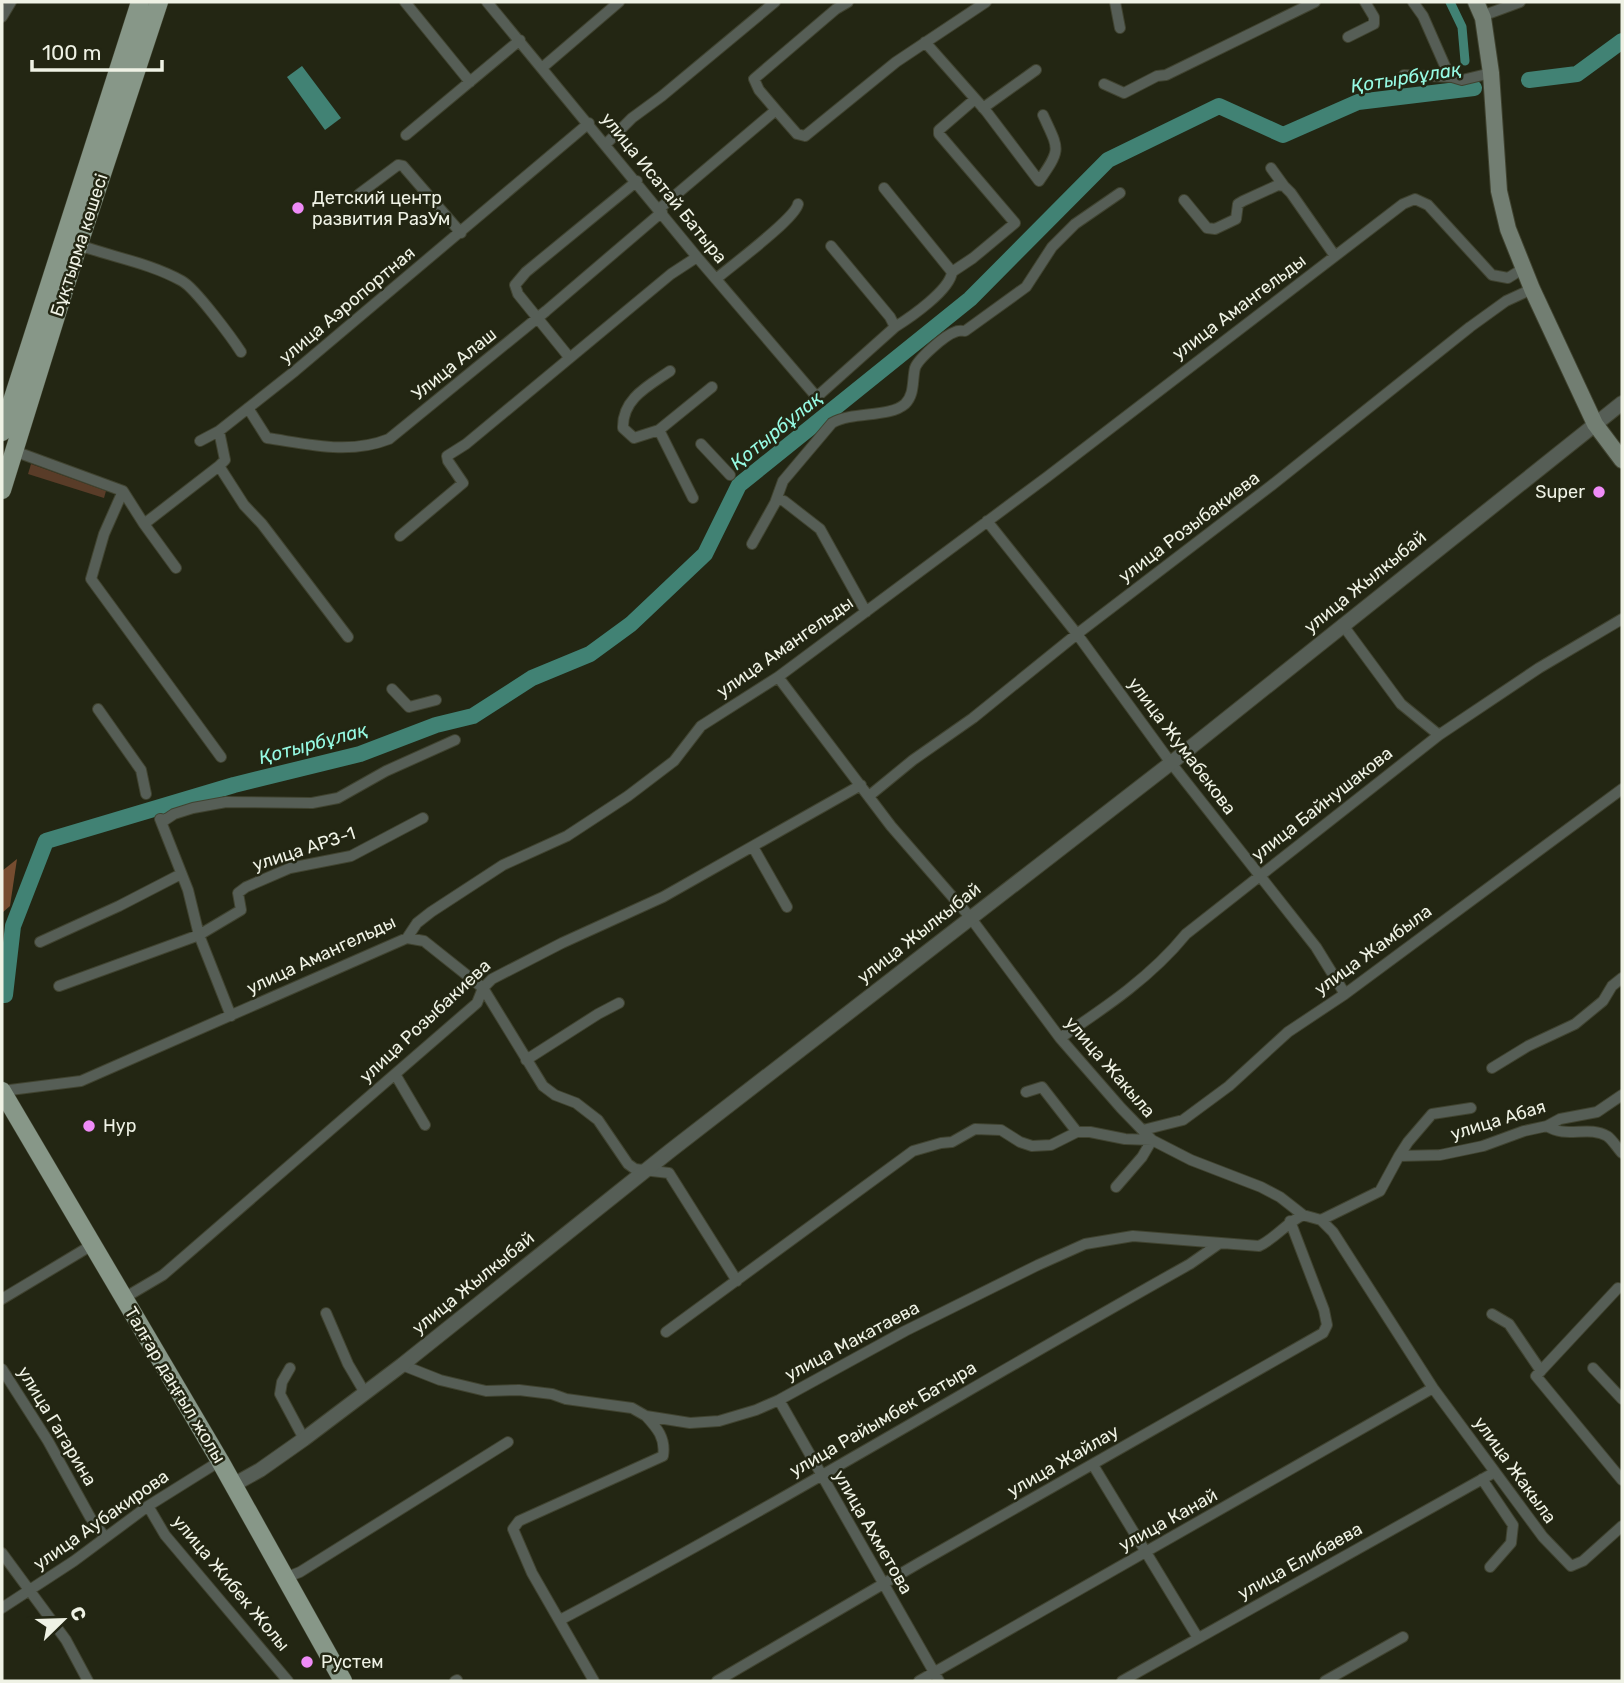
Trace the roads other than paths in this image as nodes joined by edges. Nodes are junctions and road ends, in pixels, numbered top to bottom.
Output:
1 (11, 2) edge
2 (405, 2) edge
3 (487, 2) edge
4 (618, 2) edge
5 (775, 2) edge
6 (848, 2) edge
7 (986, 2) edge
8 (1115, 2) edge
9 (1315, 2) edge
10 (1365, 2) edge
11 (1413, 2) edge
12 (1520, 2) edge
13 (150, 3) edge
14 (1479, 9) edge
15 (2, 17) edge
16 (1120, 28) dead end
17 (1348, 37) dead end
18 (520, 40) junction
19 (925, 42) junction
20 (543, 67) junction
21 (1036, 70) dead end
22 (1490, 74) junction
23 (1404, 75) dead end
24 (1453, 77) junction
25 (470, 82) junction
26 (1104, 84) dead end
27 (979, 103) junction
28 (776, 110) junction
29 (1043, 115) dead end
30 (589, 123) junction
31 (406, 135) dead end
32 (606, 144) junction
33 (1272, 168) dead end
34 (637, 181) junction
35 (1284, 186) junction
36 (884, 188) dead end
37 (1120, 193) dead end
38 (359, 194) dead end
39 (1184, 200) dead end
40 (797, 204) dead end
41 (661, 210) junction
42 (461, 233) junction
43 (79, 245) junction
44 (831, 246) dead end
45 (1335, 256) junction
46 (697, 257) junction
47 (1524, 268) junction
48 (952, 272) junction
49 (716, 279) junction
50 (1532, 289) junction
51 (537, 318) junction
52 (895, 327) junction
53 (241, 352) dead end
54 (569, 357) junction
55 (670, 371) dead end
56 (712, 387) dead end
57 (1622, 403) edge
58 (248, 408) junction
59 (1595, 424) junction
60 (659, 430) junction
61 (219, 431) junction
62 (2, 432) edge
63 (200, 441) dead end
64 (701, 444) dead end
65 (14, 451) junction
66 (1622, 460) edge
67 (219, 466) junction
68 (730, 475) dead end
69 (2, 490) edge
70 (123, 491) junction
71 (693, 498) dead end
72 (777, 499) junction
73 (986, 521) junction
74 (144, 524) junction
75 (400, 536) dead end
76 (752, 544) dead end
77 (176, 568) dead end
78 (866, 612) junction
79 (1622, 619) edge
80 (1342, 624) junction
81 (1077, 634) junction
82 (348, 637) dead end
83 (778, 677) junction
84 (392, 689) dead end
85 (436, 700) dead end
86 (98, 709) dead end
87 (1439, 735) junction
88 (455, 740) dead end
89 (221, 757) dead end
90 (1171, 763) junction
91 (861, 785) junction
92 (1622, 789) edge
93 (146, 794) dead end
94 (869, 796) junction
95 (423, 818) dead end
96 (752, 847) junction
97 (181, 874) junction
98 (1258, 875) junction
99 (787, 907) dead end
100 (970, 917) junction
101 (199, 935) junction
102 (407, 938) junction
103 (40, 942) dead end
104 (1622, 978) edge
105 (58, 986) dead end
106 (483, 988) junction
107 (1345, 994) junction
108 (619, 1003) dead end
109 (230, 1016) junction
110 (1060, 1038) junction
111 (526, 1060) junction
112 (1492, 1068) dead end
113 (395, 1074) junction
114 (2, 1091) edge
115 (1026, 1092) dead end
116 (1622, 1095) edge
117 (1471, 1108) dead end
118 (425, 1125) dead end
119 (1547, 1126) junction
120 (1143, 1130) junction
121 (1077, 1132) junction
122 (1152, 1140) junction
123 (670, 1151) junction
124 (1622, 1153) edge
125 (1399, 1156) junction
126 (646, 1171) junction
127 (669, 1173) junction
128 (1116, 1187) dead end
129 (1303, 1215) junction
130 (1321, 1220) junction
131 (1290, 1221) junction
132 (1220, 1243) junction
133 (92, 1245) junction
134 (737, 1281) junction
135 (1618, 1288) dead end
136 (2, 1298) edge
137 (124, 1298) junction
138 (326, 1313) dead end
139 (1492, 1314) dead end
140 (666, 1332) dead end
141 (402, 1365) junction
142 (290, 1368) dead end
143 (1593, 1368) dead end
144 (2, 1369) edge
145 (1541, 1371) junction
146 (1433, 1388) junction
147 (365, 1393) junction
148 (1622, 1399) edge
149 (779, 1400) junction
150 (646, 1416) junction
151 (304, 1438) junction
152 (508, 1443) dead end
153 (220, 1461) junction
154 (1093, 1465) junction
155 (1495, 1472) junction
156 (820, 1475) junction
157 (1482, 1479) junction
158 (1622, 1480) edge
159 (233, 1485) junction
160 (148, 1506) junction
161 (1622, 1525) edge
162 (104, 1536) junction
163 (1146, 1552) junction
164 (2, 1553) edge
165 (1490, 1567) dead end
166 (285, 1578) junction
167 (884, 1585) junction
168 (29, 1592) junction
169 (2, 1608) edge
170 (560, 1620) junction
171 (1403, 1637) dead end
172 (1198, 1638) junction
173 (936, 1677) edge
174 (88, 1681) edge
175 (288, 1681) edge
176 (343, 1681) edge
177 (594, 1681) edge
178 (717, 1681) edge
179 (919, 1681) edge
180 (1122, 1681) edge
181 (1325, 1681) edge

1 - 15 street
2 - 25 street
3 - 18 street, улица Исатай Батыра
4 - 20 street
5 - 32 street
6 - 28 street
7 - 19 street
8 - 16 street
9 - 26 street
10 - 17 street
11 - 24 street
12 - 14 street
13 - 43 main road, Бұқтырма көшесі
13 - 62 main road, Бұқтырма көшесі
14 - 22 main road
18 - 20 street, улица Исатай Батыра
18 - 25 street
19 - 27 street
19 - 28 street
20 - 30 street, улица Исатай Батыра
21 - 27 street
22 - 24 street
22 - 47 main road
23 - 24 street
25 - 31 street
27 - 29 street
27 - 48 street
28 - 41 street, Улица Алаш
30 - 32 street, улица Исатай Батыра
30 - 42 street, улица Аэропортная
32 - 34 street, улица Исатай Батыра
33 - 35 street
34 - 41 street, улица Исатай Батыра
34 - 51 street
35 - 39 street
35 - 45 street
36 - 48 street
37 - 72 street
38 - 42 street
40 - 49 street
41 - 46 street, улица Исатай Батыра
41 - 51 street, Улица Алаш
42 - 58 street, улица Аэропортная
43 - 53 street
43 - 65 main road, Бұқтырма көшесі
44 - 52 street
45 - 47 street, улица Амангельды
45 - 73 street, улица Амангельды
46 - 49 street, улица Исатай Батыра
46 - 54 street
47 - 50 main road
48 - 52 street
49 - 52 street, улица Исатай Батыра
50 - 59 main road
50 - 81 street, улица Розыбакиева
51 - 54 street
51 - 58 street, Улица Алаш
54 - 75 street
55 - 60 street
56 - 60 street
57 - 59 street, улица Жылкыбай
58 - 61 street, улица Аэропортная
59 - 66 main road
59 - 80 street, улица Жылкыбай
60 - 71 street
61 - 63 street, улица Аэропортная
61 - 67 street
64 - 68 street
65 - 69 main road, Бұқтырма көшесі
65 - 70 street
67 - 74 street
67 - 82 street
70 - 74 street
70 - 89 street
72 - 76 street
72 - 78 street
73 - 78 street, улица Амангельды
73 - 81 street, улица Жумабекова
74 - 77 street
78 - 83 street, улица Амангельды
79 - 87 street, улица Байнушакова
80 - 87 street
80 - 90 street, улица Жылкыбай
81 - 90 street, улица Жумабекова
81 - 94 street, улица Розыбакиева
83 - 91 street, улица Жакыла
83 - 102 street, улица Амангельды
84 - 85 street
86 - 93 street
87 - 98 street, улица Байнушакова
88 - 97 street
90 - 98 street, улица Жумабекова
90 - 100 street, улица Жылкыбай
91 - 94 street, улица Жакыла
91 - 96 street, улица Розыбакиева
92 - 107 street, улица Жамбыла
94 - 100 street, улица Жакыла
95 - 101 street, улица АРЗ-1
96 - 99 street
96 - 106 street, улица Розыбакиева
97 - 101 street
97 - 103 street
98 - 107 street, улица Жумабекова
98 - 110 street, улица Байнушакова
100 - 110 street, улица Жакыла
100 - 123 street, улица Жылкыбай
101 - 105 street, улица АРЗ-1
101 - 109 street
102 - 106 street
102 - 109 street, улица Амангельды
104 - 112 street
106 - 111 street
106 - 113 street, улица Розыбакиева
107 - 120 street, улица Жамбыла
108 - 111 street
109 - 114 street, улица Амангельды
110 - 120 street, улица Жакыла
111 - 126 street
113 - 118 street
113 - 137 street, улица Розыбакиева
114 - 133 main road, Талғар даңғыл жолы
115 - 121 street
116 - 119 street, улица Абая
117 - 125 street
119 - 124 street
119 - 125 street, улица Абая
120 - 122 street, улица Жакыла
121 - 122 street
121 - 134 street
122 - 128 street
122 - 129 street, улица Жакыла
123 - 126 street, улица Жылкыбай
123 - 127 street
125 - 130 street
126 - 127 street
126 - 141 street, улица Жылкыбай
127 - 134 street
129 - 130 street, улица Жакыла
129 - 131 street, улица Макатаева
130 - 146 street, улица Жакыла
131 - 132 street, улица Макатаева
131 - 154 street, улица Жайлау
132 - 149 street, улица Макатаева
132 - 156 street, улица Райымбек Батыра
133 - 136 street
133 - 137 main road, Талғар даңғыл жолы
134 - 140 street
135 - 145 street
137 - 153 main road, Талғар даңғыл жолы
138 - 147 street
139 - 145 street
141 - 147 street, улица Жылкыбай
141 - 150 street, улица Макатаева
142 - 151 street
143 - 148 street
144 - 162 street, улица Гагарина
145 - 158 street
146 - 155 street, улица Жакыла
146 - 163 street, улица Канай
147 - 151 street, улица Жылкыбай
149 - 150 street, улица Макатаева
149 - 156 street, улица Ахметова
150 - 170 street
151 - 159 street, улица Жылкыбай
152 - 166 street
153 - 159 main road, Талғар даңғыл жолы
153 - 160 street, улица Аубакирова
154 - 163 street
154 - 167 street, улица Жайлау
155 - 157 street, улица Елибаева
155 - 161 street, улица Жакыла
156 - 167 street, улица Ахметова
156 - 170 street, улица Райымбек Батыра
157 - 165 street
157 - 172 street, улица Елибаева
159 - 166 main road, Талғар даңғыл жолы
160 - 162 street, улица Аубакирова
160 - 175 street, улица Жибек Жолы
162 - 168 street, улица Аубакирова
163 - 172 street
163 - 173 street, улица Канай
164 - 168 street
166 - 176 main road, Талғар даңғыл жолы
167 - 173 street, улица Ахметова
167 - 178 street, улица Жайлау
168 - 169 street, улица Аубакирова
168 - 174 street
170 - 177 street
171 - 181 street
172 - 180 street, улица Елибаева
173 - 179 street, улица Канай

